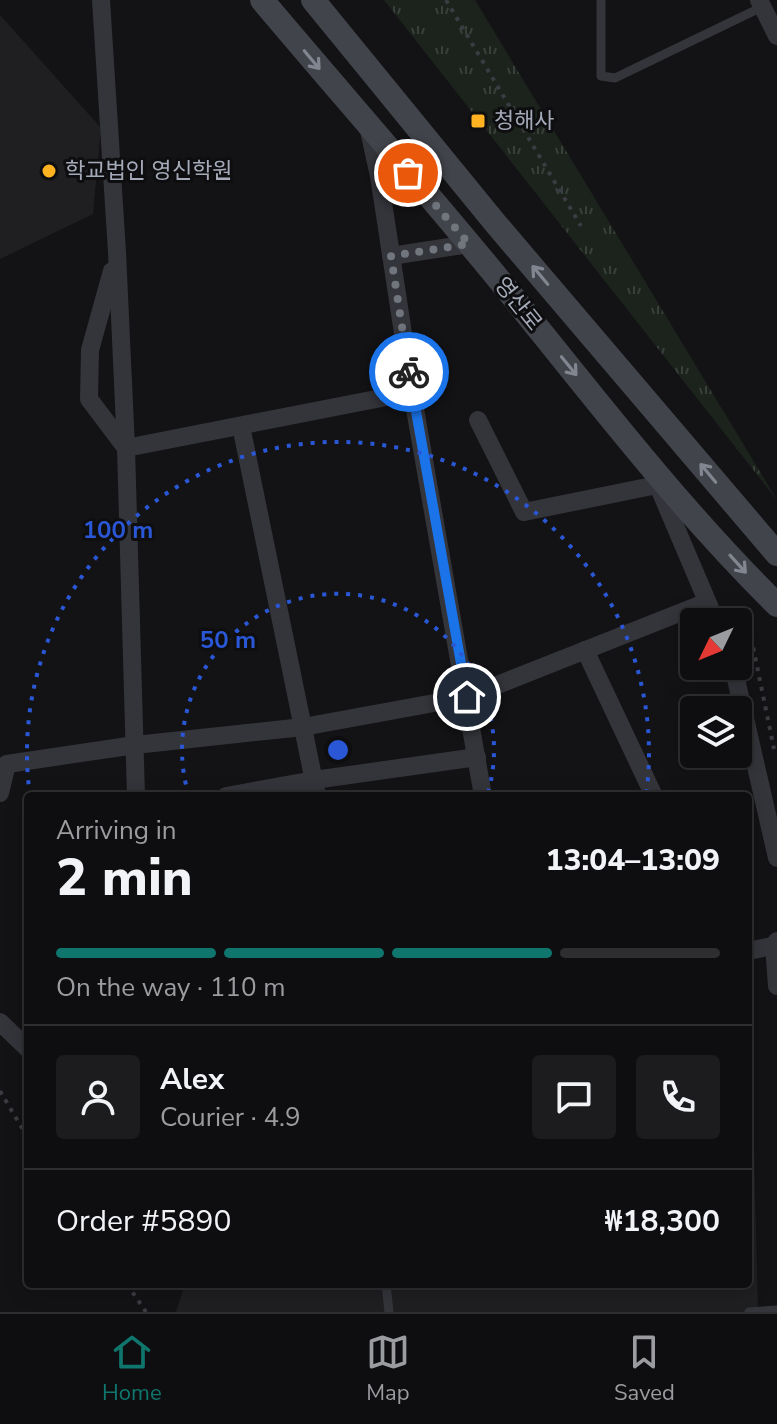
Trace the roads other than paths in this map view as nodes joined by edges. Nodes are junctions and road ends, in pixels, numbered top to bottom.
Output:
1 (101, 0) edge
2 (262, 0) edge
3 (313, 0) edge
4 (601, 0) edge
5 (760, 4) edge
6 (777, 36) edge
7 (368, 126) junction
8 (469, 244) junction
9 (117, 252) junction
10 (391, 256) junction
11 (412, 392) junction
12 (606, 412) junction
13 (478, 420) dead end
14 (241, 426) junction
15 (126, 448) junction
16 (657, 485) junction
17 (769, 529) edge
18 (777, 554) edge
19 (707, 602) junction
20 (777, 605) edge
21 (710, 608) edge
22 (585, 650) junction
23 (736, 680) edge
24 (467, 697) junction
25 (303, 727) junction
26 (135, 745) junction
27 (477, 757) junction
28 (315, 788) edge
29 (136, 792) edge
30 (270, 792) edge
31 (482, 792) edge
32 (652, 792) edge
33 (0, 793) edge
34 (777, 858) edge
35 (776, 944) edge
36 (752, 950) edge
37 (777, 986) edge
38 (0, 1022) edge
39 (24, 1045) edge
40 (386, 1288) edge
41 (777, 1310) edge
42 (389, 1312) edge
43 (749, 1312) edge

1 - 9 street
2 -> 7 street, 영산로
17 -> 3 street, 영산로
4 - 5 lane
5 - 6 street
7 - 8 street, 영산로
7 - 10 street
8 - 10 street
8 -> 12 street, 영산로
9 - 15 street
9 - 15 street
10 - 11 street
11 - 14 street
11 - 24 street
12 - 16 street
12 -> 20 street, 영산로
13 - 16 street
14 - 15 street
14 - 25 street
15 - 26 street
16 - 19 street
17 - 18 street, 영산로
19 - 21 street
19 - 22 street
22 - 24 street
22 - 32 street
23 - 34 street
24 - 25 street
24 - 27 street
25 - 26 street
25 - 28 street
26 - 29 street
26 - 33 street
27 - 28 street
27 - 31 street
28 - 30 street
35 - 36 street
35 - 37 street
38 - 39 street
40 - 42 lane
41 - 43 lane

